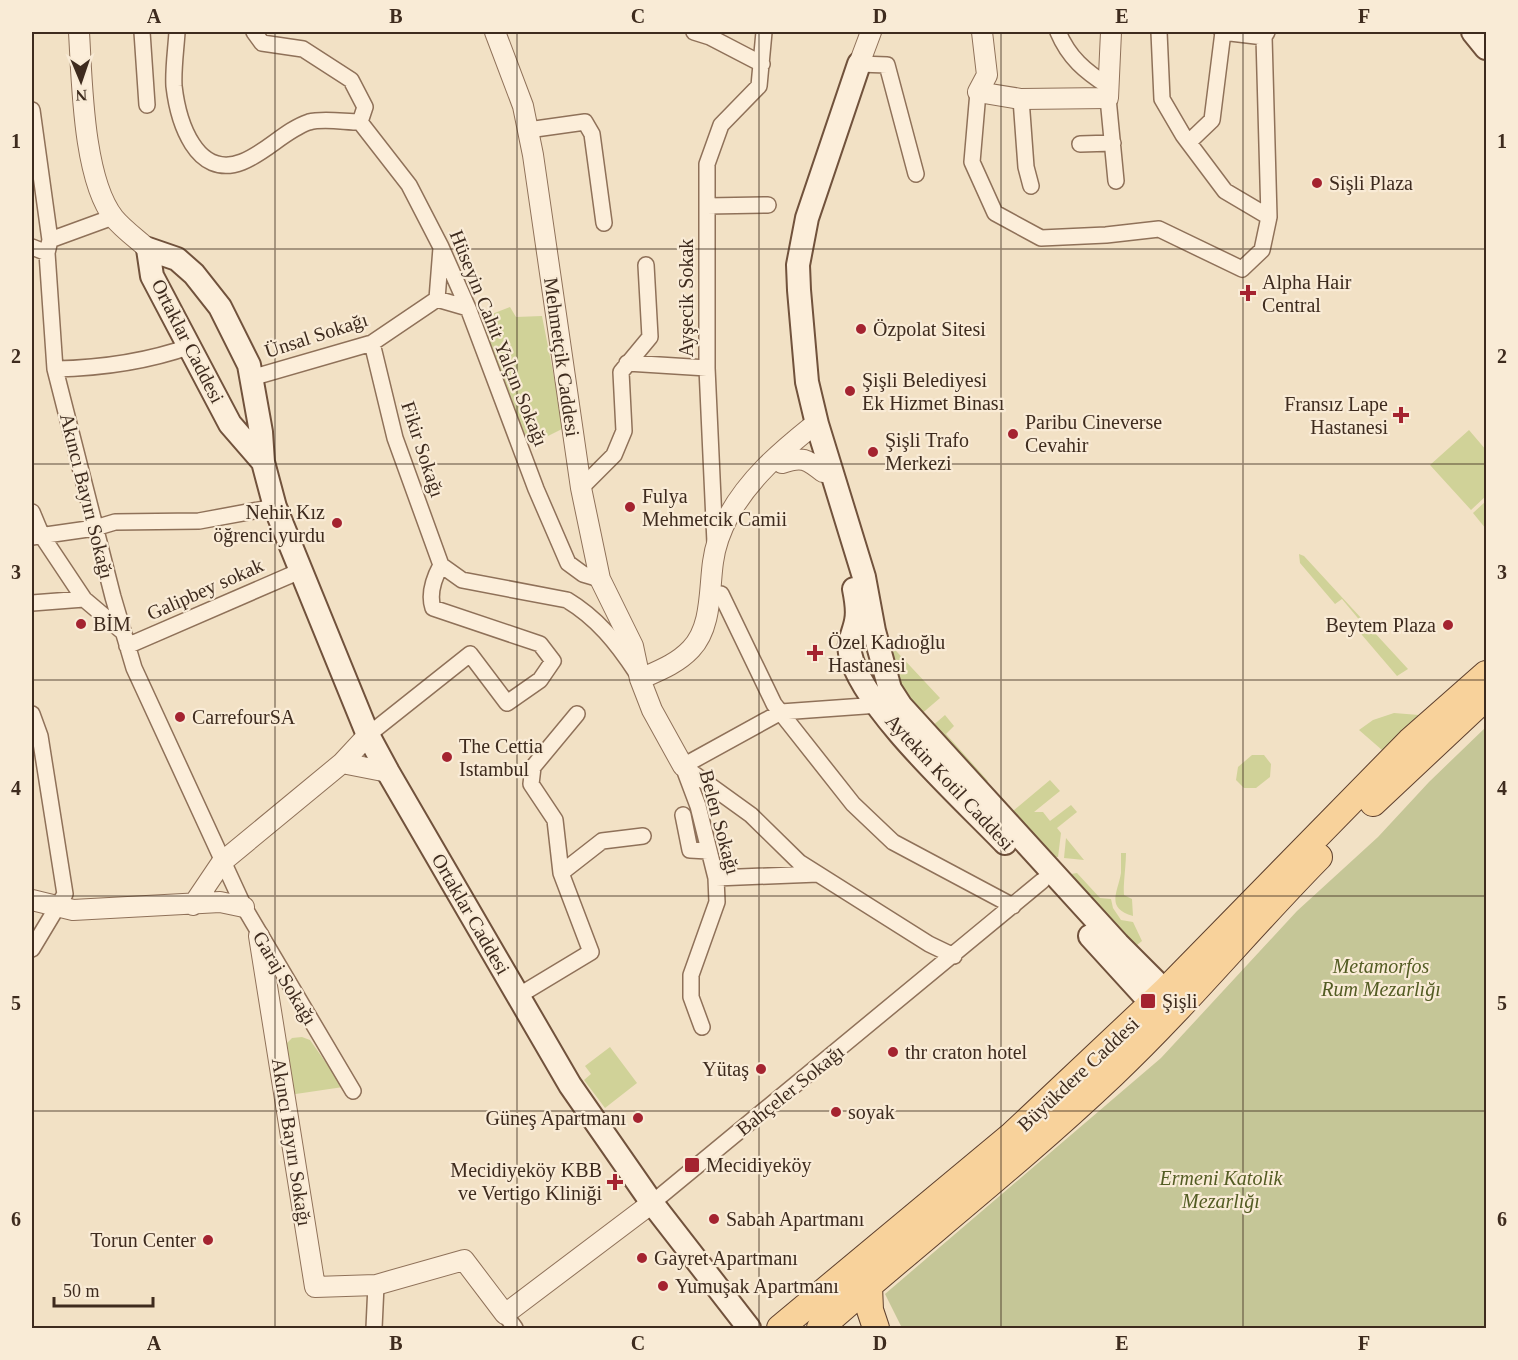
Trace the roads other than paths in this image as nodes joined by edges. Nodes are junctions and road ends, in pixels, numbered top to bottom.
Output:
1 (79, 32) edge
2 (142, 32) edge
3 (177, 32) edge
4 (254, 32) edge
5 (495, 32) edge
6 (694, 32) edge
7 (765, 32) edge
8 (871, 32) edge
9 (982, 32) edge
10 (1059, 32) edge
11 (1112, 32) edge
12 (1159, 32) edge
13 (1223, 32) edge
14 (1265, 34) edge
15 (762, 64) junction
16 (859, 64) junction
17 (978, 92) junction
18 (1108, 92) junction
19 (1022, 99) junction
20 (147, 105) dead end
21 (32, 110) edge
22 (360, 122) junction
23 (528, 130) junction
24 (1189, 142) junction
25 (1113, 143) junction
26 (1080, 144) dead end
27 (916, 174) dead end
28 (1116, 181) dead end
29 (1031, 186) dead end
30 (768, 205) dead end
31 (707, 206) junction
32 (113, 217) junction
33 (1269, 217) junction
34 (604, 223) dead end
35 (32, 247) edge
36 (48, 247) junction
37 (441, 247) junction
38 (148, 249) junction
39 (646, 265) dead end
40 (437, 299) junction
41 (468, 308) junction
42 (372, 344) junction
43 (191, 346) junction
44 (627, 363) junction
45 (707, 368) junction
46 (55, 369) junction
47 (251, 378) junction
48 (258, 416) junction
49 (230, 424) junction
50 (813, 428) junction
51 (779, 459) junction
52 (262, 462) junction
53 (823, 472) junction
54 (581, 488) junction
55 (275, 507) junction
56 (32, 512) edge
57 (721, 512) junction
58 (95, 528) junction
59 (37, 537) edge
60 (719, 554) junction
61 (441, 565) junction
62 (300, 571) junction
63 (600, 579) junction
64 (716, 593) junction
65 (84, 598) junction
66 (32, 603) edge
67 (864, 617) junction
68 (125, 639) junction
69 (879, 650) junction
70 (855, 670) junction
71 (1486, 674) edge
72 (640, 679) junction
73 (1486, 697) edge
74 (879, 705) junction
75 (781, 712) junction
76 (32, 714) edge
77 (577, 714) dead end
78 (368, 735) junction
79 (342, 763) junction
80 (683, 766) junction
81 (388, 772) junction
82 (683, 815) dead end
83 (643, 836) dead end
84 (708, 851) junction
85 (222, 862) junction
86 (561, 873) junction
87 (818, 873) junction
88 (716, 878) junction
89 (1042, 881) junction
90 (32, 900) edge
91 (193, 905) junction
92 (1013, 906) junction
93 (244, 907) junction
94 (56, 908) junction
95 (260, 936) junction
96 (929, 944) junction
97 (32, 949) edge
98 (954, 956) junction
99 (938, 969) junction
100 (518, 996) junction
101 (1166, 1006) junction
102 (702, 1027) dead end
103 (353, 1091) dead end
104 (652, 1203) junction
105 (376, 1285) junction
106 (869, 1286) junction
107 (510, 1321) edge
108 (374, 1329) edge
109 (749, 1329) edge
110 (780, 1329) edge
111 (820, 1329) edge
112 (876, 1329) edge

1 - 32 street
2 - 20 street
3 - 22 street
4 - 22 street
5 - 23 street, Mehmetçik Caddesi
6 - 15 street
7 - 15 street, Ayşecik Sokak
8 - 16 street
9 - 17 street
10 - 18 street
11 - 18 street
12 - 24 street
13 - 14 street
13 - 24 street
14 - 33 street
15 - 31 street, Ayşecik Sokak
16 - 27 street
16 - 50 main road, Aytekin Kotil Caddesi
17 - 19 street
17 - 33 street
18 - 19 street
18 - 25 street
19 - 29 street
21 - 36 street, Akıncı Bayırı Sokağı
22 - 37 street, Hüseyin Cahit Yalçın Sokağı
23 - 34 street
23 - 54 street, Mehmetçik Caddesi
24 - 33 street
25 - 26 street
25 - 28 street
30 - 31 street
31 - 45 street, Ayşecik Sokak
32 - 36 street
32 - 38 street
35 - 36 street
36 - 46 street, Akıncı Bayırı Sokağı
37 - 40 street
37 - 41 street, Hüseyin Cahit Yalçın Sokağı
38 - 43 main road, Ortaklar Caddesi
38 - 47 main road, Ortaklar Caddesi
39 - 44 street
40 - 41 street
40 - 42 street, Ünsal Sokağı
41 - 63 street, Hüseyin Cahit Yalçın Sokağı
42 - 47 street, Ünsal Sokağı
42 - 61 street, Fikir Sokağı
43 - 46 street
43 - 49 main road, Ortaklar Caddesi
44 - 45 street
44 - 54 street
45 - 57 street, Ayşecik Sokak
46 - 58 street, Akıncı Bayırı Sokağı
47 - 48 main road, Ortaklar Caddesi
48 - 49 main road
48 - 52 main road, Ortaklar Caddesi
49 - 52 main road, Ortaklar Caddesi
50 - 51 street
50 - 51 street
50 - 53 main road, Aytekin Kotil Caddesi
50 - 67 main road, Aytekin Kotil Caddesi
51 - 53 street
51 - 57 street
51 - 60 street
52 - 55 main road, Ortaklar Caddesi
53 - 67 main road, Aytekin Kotil Caddesi
54 - 63 street, Mehmetçik Caddesi
55 - 58 street
55 - 62 main road, Ortaklar Caddesi
56 - 59 street
57 - 60 street
58 - 59 street
58 - 68 street, Akıncı Bayırı Sokağı
59 - 65 street
60 - 64 street
61 - 72 street
61 - 78 street
62 - 68 street, Galipbey sokak
62 - 78 main road, Ortaklar Caddesi
63 - 72 street, Mehmetçik Caddesi
64 - 72 street
64 - 75 street
65 - 66 street
65 - 68 street
67 - 69 main road, Aytekin Kotil Caddesi
67 - 70 main road, Aytekin Kotil Caddesi
68 - 85 street, Akıncı Bayırı Sokağı
69 - 70 main road
69 - 101 main road, Aytekin Kotil Caddesi
70 - 74 main road, Aytekin Kotil Caddesi
71 - 101 main road, Büyükdere Caddesi
72 - 80 street, Mehmetçik Caddesi
73 - 101 main road, Büyükdere Caddesi
74 - 75 street
74 - 89 main road, Aytekin Kotil Caddesi
75 - 80 street
75 - 92 street
76 - 94 street
77 - 86 street
78 - 79 street
78 - 81 main road, Ortaklar Caddesi
79 - 81 street
79 - 85 street
80 - 84 street, Belen Sokağı
80 - 87 street
81 - 100 main road, Ortaklar Caddesi
82 - 84 street
83 - 86 street
84 - 88 street, Belen Sokağı
85 - 91 street
85 - 93 street, Garaj Sokağı
86 - 100 street
87 - 88 street
87 - 96 street
88 - 102 street, Belen Sokağı
89 - 92 street, Bahçeler Sokağı
89 - 101 main road, Aytekin Kotil Caddesi
90 - 94 street
91 - 93 street
91 - 94 street
92 - 98 street, Bahçeler Sokağı
93 - 95 street, Garaj Sokağı
94 - 97 street
95 - 103 street, Garaj Sokağı
95 - 105 street, Akıncı Bayırı Sokağı
96 - 98 street
96 - 99 street
98 - 99 street, Bahçeler Sokağı
99 - 104 street, Bahçeler Sokağı
100 - 104 main road, Ortaklar Caddesi
101 - 106 main road, Büyükdere Caddesi
101 - 110 main road, Büyükdere Caddesi
104 - 107 street, Bahçeler Sokağı
104 - 109 main road, Ortaklar Caddesi
105 - 107 street, Akıncı Bayırı Sokağı
105 - 108 street
106 - 111 main road, Büyükdere Caddesi
106 - 112 main road

